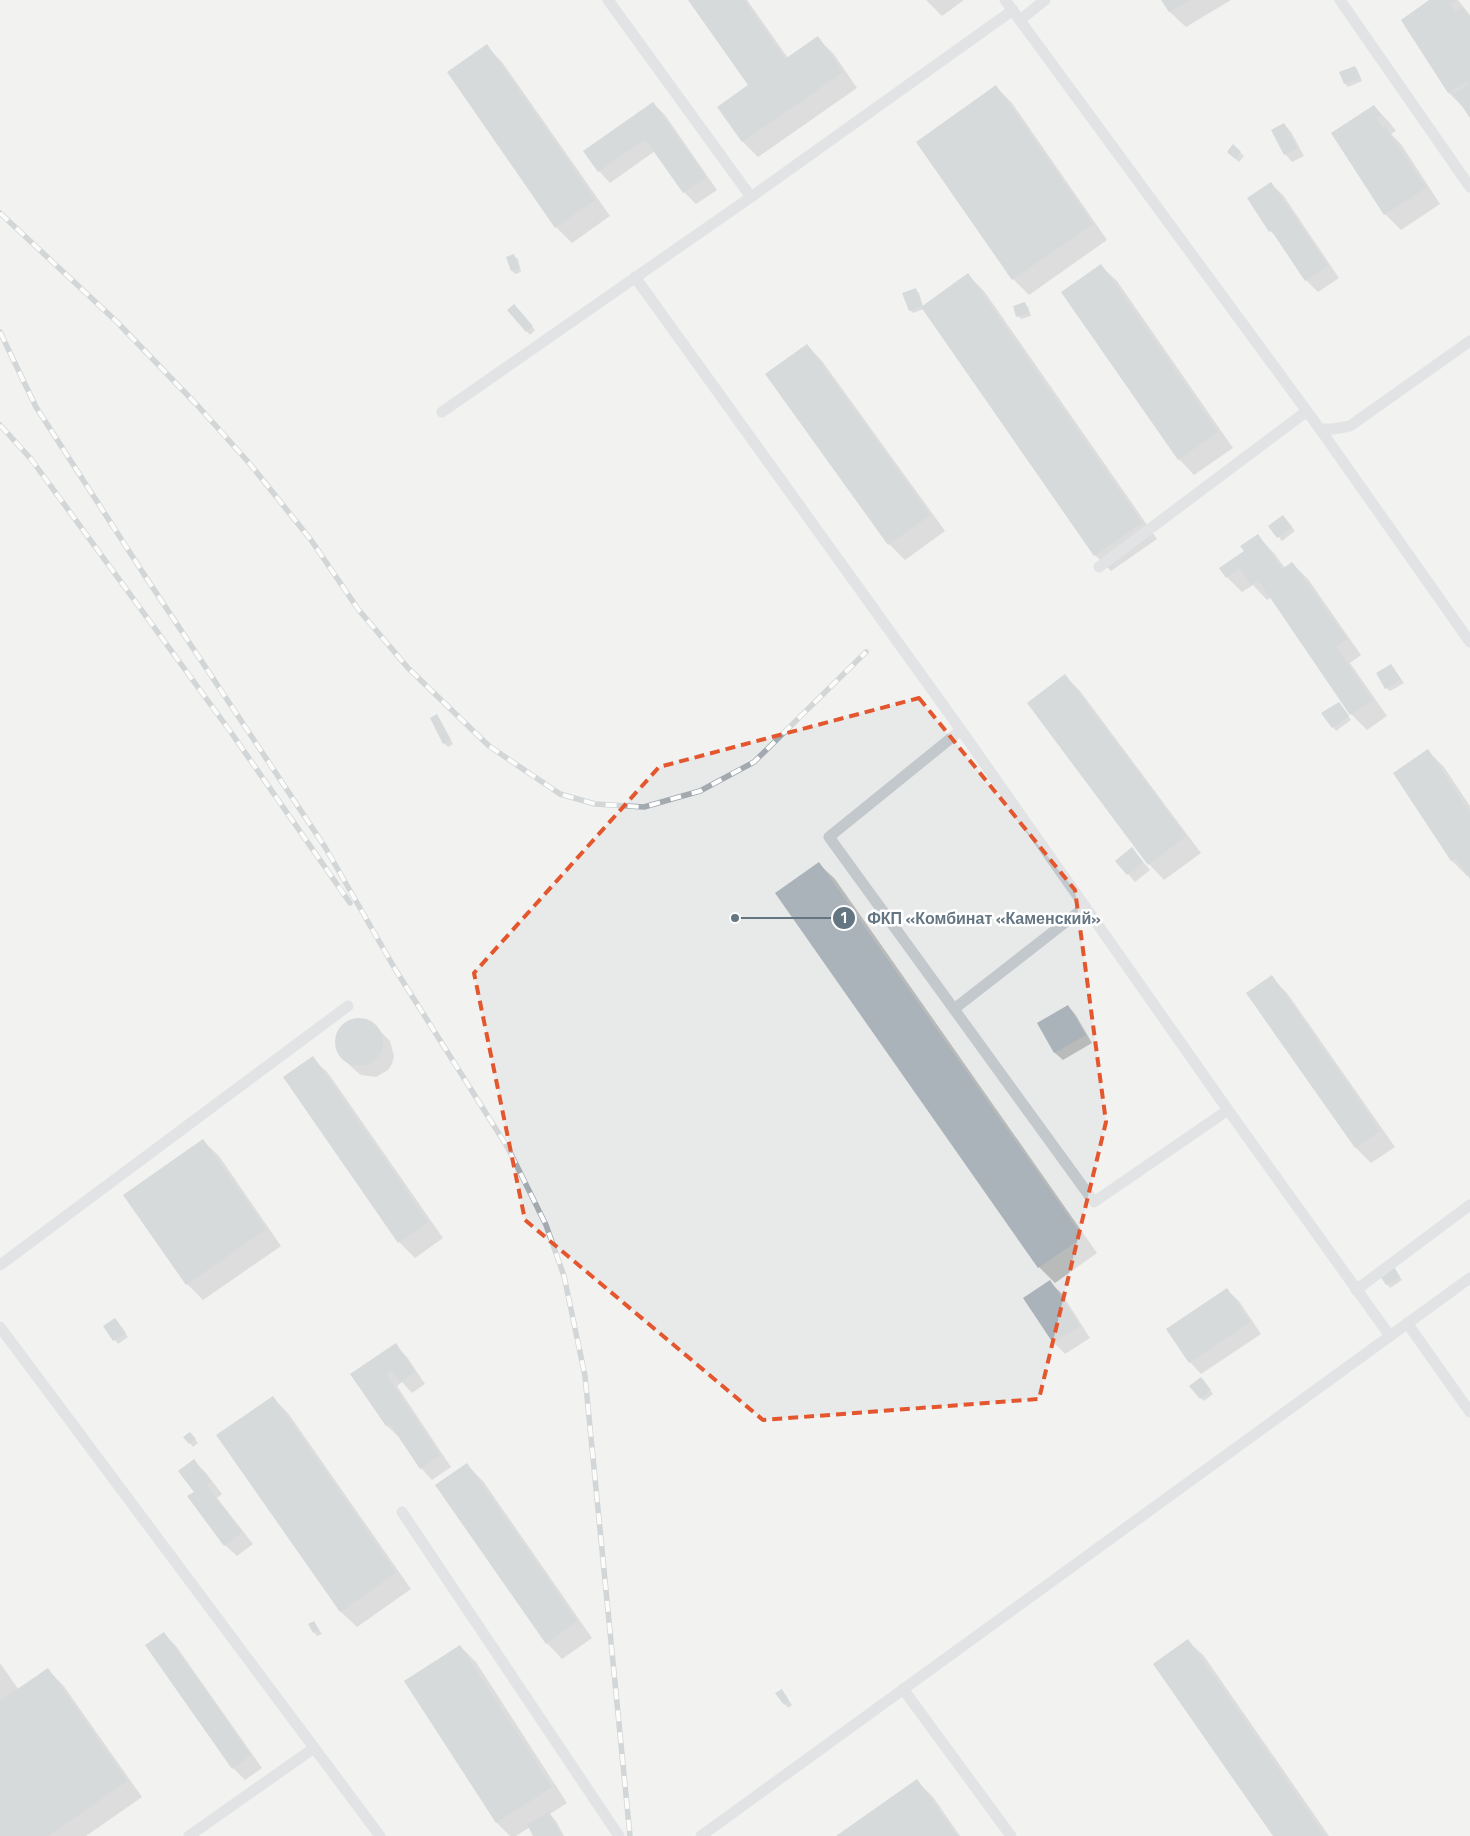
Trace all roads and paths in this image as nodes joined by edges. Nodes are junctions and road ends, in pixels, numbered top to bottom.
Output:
1 (608, 0) edge
2 (1005, 0) edge
3 (1046, 0) edge
4 (1340, 0) edge
5 (1016, 15) junction
6 (1470, 187) edge
7 (750, 197) junction
8 (635, 277) junction
9 (1470, 341) edge
10 (1307, 411) junction
11 (442, 412) dead end
12 (1320, 429) junction
13 (1099, 567) dead end
14 (1470, 642) edge
15 (961, 730) junction
16 (1086, 907) junction
17 (348, 1006) dead end
18 (954, 1009) junction
19 (1228, 1110) junction
20 (1470, 1205) edge
21 (0, 1265) edge
22 (1470, 1278) edge
23 (1356, 1290) junction
24 (1407, 1323) junction
25 (0, 1327) edge
26 (1390, 1336) junction
27 (1470, 1412) edge
28 (402, 1512) dead end
29 (903, 1689) junction
30 (314, 1748) junction
31 (189, 1836) edge
32 (380, 1836) edge
33 (619, 1836) edge
34 (701, 1836) edge
35 (1011, 1836) edge

1 - 7 lane
2 - 5 lane
3 - 5 lane
4 - 6 lane
5 - 7 lane
5 - 10 lane
7 - 8 lane
8 - 11 lane
8 - 15 lane
9 - 12 lane
10 - 12 lane
10 - 13 lane
12 - 14 lane
15 - 16 lane
15 - 18 lane
16 - 18 lane
16 - 19 lane
17 - 21 lane
18 - 19 lane
19 - 23 lane
20 - 23 lane
22 - 24 lane
23 - 26 lane
24 - 26 lane
24 - 27 lane
25 - 30 lane
26 - 29 lane
28 - 33 lane
29 - 34 lane
29 - 35 lane
30 - 31 lane
30 - 32 lane

